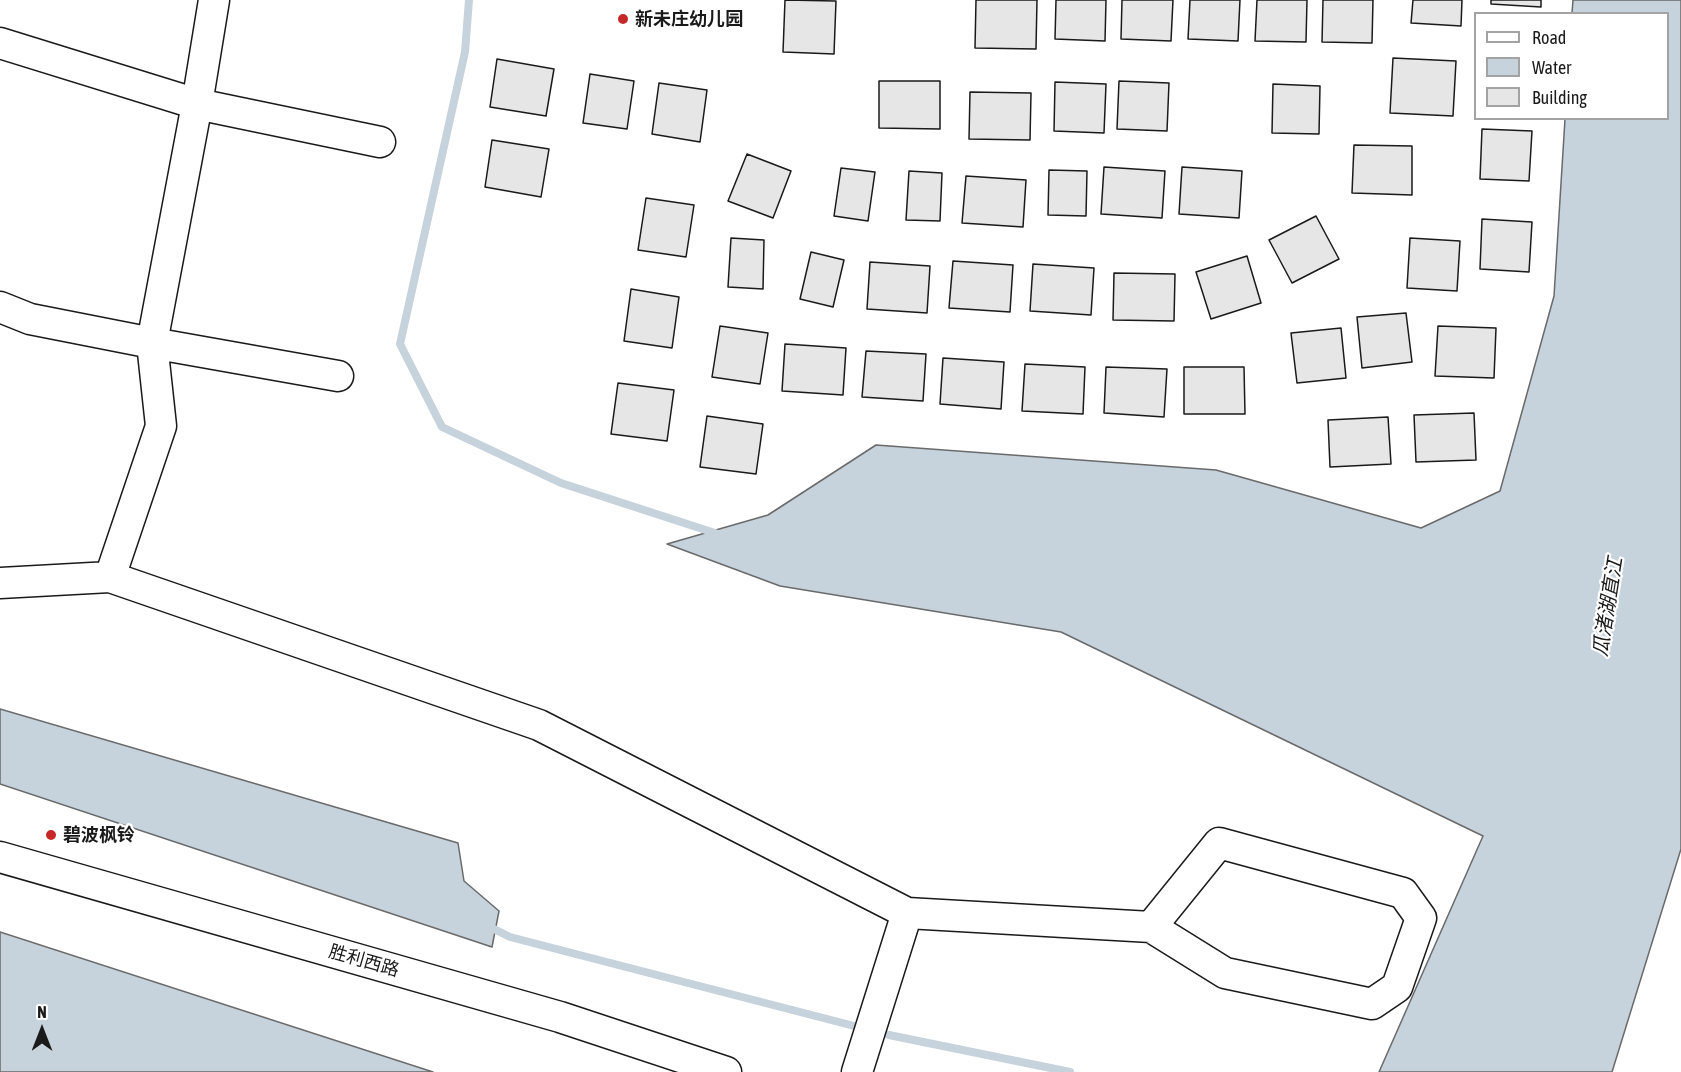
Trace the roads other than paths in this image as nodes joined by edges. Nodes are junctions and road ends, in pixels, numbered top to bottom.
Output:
1 (213, 0) edge
2 (0, 43) edge
3 (197, 104) junction
4 (380, 142) dead end
5 (0, 307) edge
6 (152, 344) junction
7 (338, 376) dead end
8 (110, 577) junction
9 (0, 584) edge
10 (0, 857) edge
11 (907, 913) junction
12 (1151, 927) junction
13 (726, 1072) edge
14 (857, 1072) edge

1 - 3 street
2 - 3 street
3 - 4 street
3 - 6 street
5 - 6 street
6 - 7 street
6 - 8 street
8 - 9 street
8 - 11 street
10 - 13 street, 胜利西路
11 - 12 street
11 - 14 street
12 - 12 street

